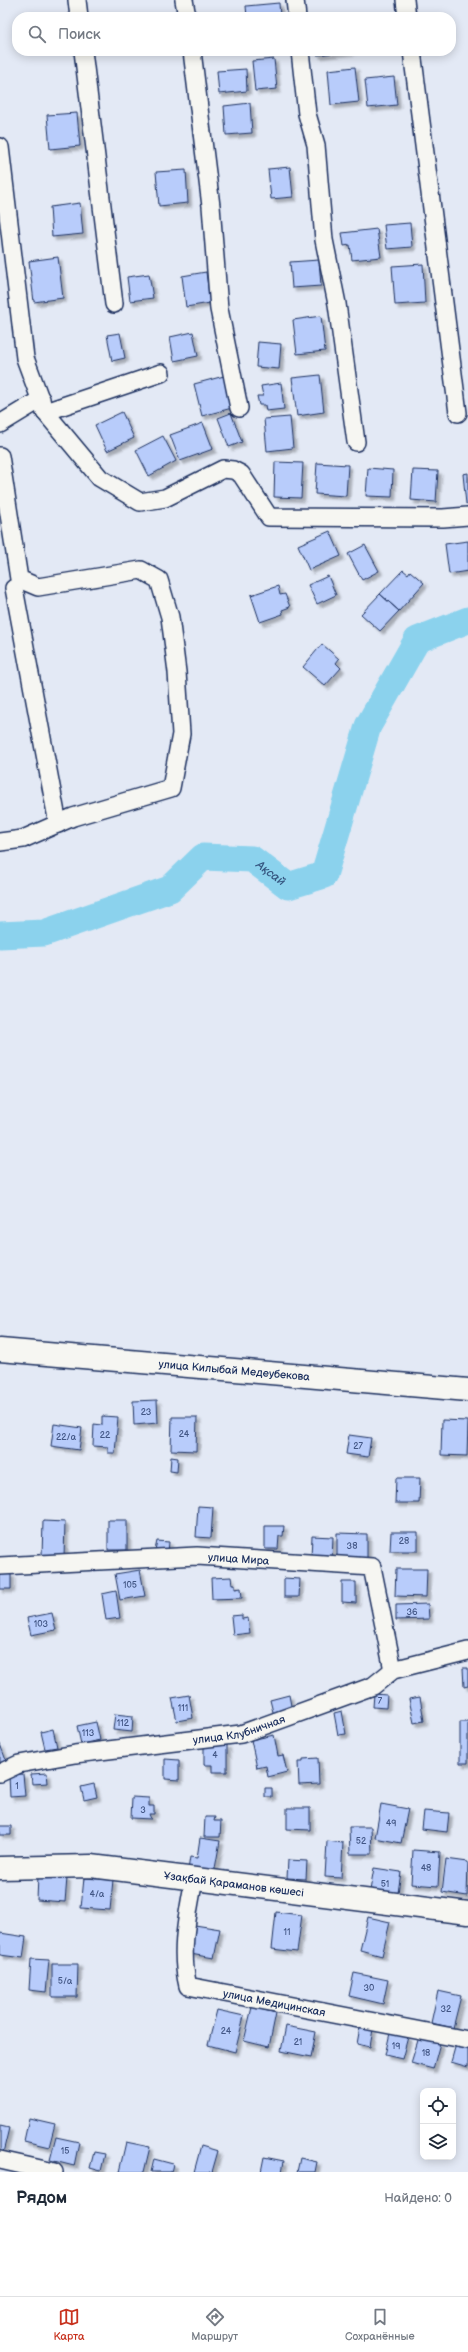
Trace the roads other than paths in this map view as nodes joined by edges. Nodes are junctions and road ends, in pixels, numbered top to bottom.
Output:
1 (77, 0) edge
2 (184, 0) edge
3 (295, 0) edge
4 (405, 0) edge
5 (78, 12) edge
6 (186, 12) edge
7 (296, 12) edge
8 (406, 12) edge
9 (84, 56) edge
10 (193, 56) edge
11 (301, 56) edge
12 (413, 56) edge
13 (0, 147) edge
14 (114, 304) dead end
15 (161, 374) dead end
16 (43, 406) junction
17 (239, 408) dead end
18 (458, 413) dead end
19 (0, 424) edge
20 (356, 442) dead end
21 (0, 456) edge
22 (468, 516) edge
23 (14, 587) edge
24 (58, 824) junction
25 (0, 842) edge
26 (0, 1350) edge
27 (468, 1390) edge
28 (0, 1566) edge
29 (468, 1652) edge
30 (393, 1670) junction
31 (0, 1773) edge
32 (0, 1868) edge
33 (194, 1879) junction
34 (468, 1913) edge
35 (468, 2040) edge
36 (0, 2160) edge
37 (54, 2172) edge

1 - 5 street
2 - 6 street
3 - 7 street
4 - 8 street
9 - 14 street
10 - 17 street
11 - 20 street
12 - 18 street
13 - 16 street
15 - 16 street
16 - 19 street
16 - 22 street
21 - 23 street
23 - 24 street
23 - 24 street
24 - 25 street
26 - 27 street, улица Килыбай Медеубекова
28 - 30 street, улица Мира
29 - 30 street, улица Клубничная
30 - 31 street, улица Клубничная
32 - 33 street, Ұзақбай Қараманов көшесі
33 - 34 street, Ұзақбай Қараманов көшесі
33 - 35 street, улица Медицинская
36 - 37 street

